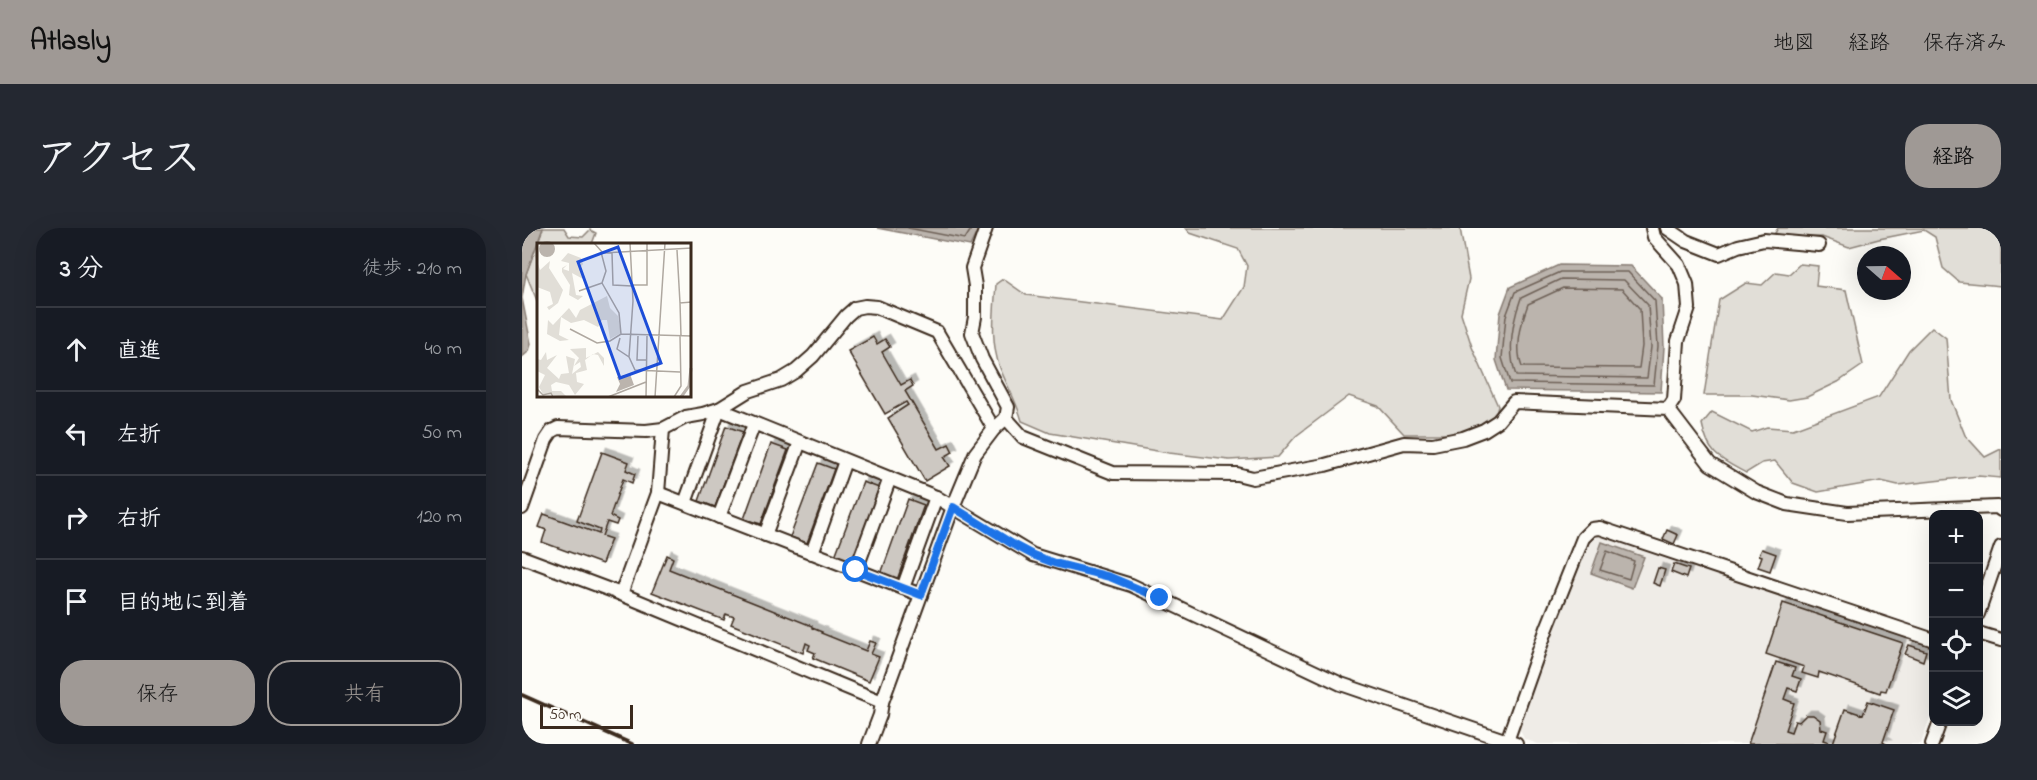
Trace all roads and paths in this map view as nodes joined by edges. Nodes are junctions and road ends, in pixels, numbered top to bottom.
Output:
1 (986, 228) edge
2 (1652, 228) edge
3 (1667, 228) edge
4 (1819, 245) dead end
5 (719, 409) junction
6 (1668, 409) junction
7 (1006, 418) junction
8 (754, 424) junction
9 (663, 429) junction
10 (994, 429) junction
11 (800, 442) junction
12 (845, 461) junction
13 (890, 478) junction
14 (658, 493) junction
15 (936, 497) junction
16 (685, 503) junction
17 (953, 507) junction
18 (522, 508) edge
19 (2001, 510) edge
20 (719, 517) junction
21 (765, 535) junction
22 (2001, 547) edge
23 (812, 553) junction
24 (522, 557) edge
25 (856, 570) junction
26 (903, 588) junction
27 (621, 594) junction
28 (921, 595) junction
29 (1983, 599) edge
30 (1983, 635) edge
31 (1929, 638) edge
32 (2001, 640) edge
33 (882, 702) junction
34 (1939, 726) edge
35 (1513, 743) edge
36 (869, 744) edge
37 (1932, 744) edge

1 - 7 street
2 - 6 street
3 - 4 street
5 - 8 street
5 - 9 street
5 - 10 street
5 - 16 street
6 - 7 street
6 - 19 street
7 - 10 street
8 - 11 street
8 - 20 street
9 - 14 street
9 - 18 street
10 - 17 street
11 - 12 street
11 - 21 street
12 - 13 street
12 - 23 street
13 - 15 street
13 - 25 street
14 - 16 street
14 - 27 street
15 - 17 street
15 - 26 street
16 - 20 street
17 - 28 street
17 - 35 street
20 - 21 street
21 - 23 street
22 - 29 street
23 - 25 street
24 - 27 street
25 - 26 street
26 - 28 street
27 - 33 street
28 - 33 street
30 - 32 street
31 - 35 street
33 - 36 street
34 - 37 street

